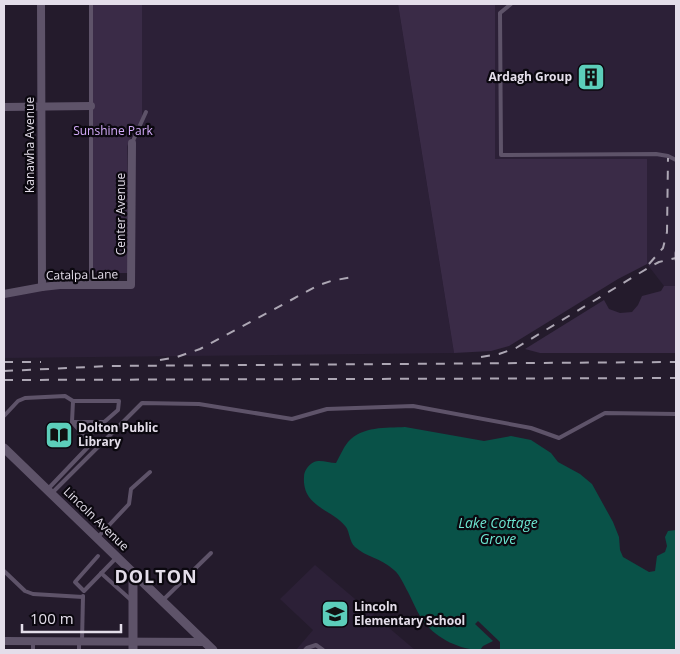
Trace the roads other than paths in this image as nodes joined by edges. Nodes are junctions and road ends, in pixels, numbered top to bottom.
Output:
1 (41, 4) edge
2 (91, 4) edge
3 (510, 4) edge
4 (91, 106) junction
5 (4, 107) edge
6 (41, 107) junction
7 (146, 112) dead end
8 (132, 143) joint
9 (676, 160) edge
10 (676, 253) edge
11 (676, 260) edge
12 (91, 285) junction
13 (131, 285) joint
14 (42, 287) junction
15 (4, 294) edge
16 (73, 401) junction
17 (676, 414) edge
18 (4, 416) edge
19 (72, 422) junction
20 (104, 422) junction
21 (86, 438) junction
22 (4, 448) edge
23 (150, 472) dead end
24 (49, 492) junction
25 (97, 538) junction
26 (211, 553) dead end
27 (98, 556) dead end
28 (117, 557) junction
29 (4, 570) edge
30 (101, 573) junction
31 (133, 574) junction
32 (84, 591) junction
33 (83, 597) junction
34 (162, 601) junction
35 (133, 602) junction
36 (4, 641) edge
37 (33, 641) junction
38 (80, 641) junction
39 (166, 642) junction
40 (187, 642) junction
41 (204, 642) junction
42 (133, 646) edge
43 (33, 650) edge
44 (79, 650) edge
45 (168, 650) edge
46 (190, 650) edge
47 (213, 650) edge
48 (305, 650) edge
49 (323, 650) edge

1 - 6 street, Kanawha Avenue
2 - 4 lane
3 - 9 lane
4 - 6 street
4 - 12 lane
5 - 6 street
6 - 14 street, Kanawha Avenue
7 - 8 lane
8 - 13 street, Center Avenue
10 - 11 lane
12 - 13 street, Catalpa Lane
12 - 14 street, Catalpa Lane
14 - 15 street, Catalpa Lane
16 - 18 lane
16 - 19 lane
16 - 20 lane
17 - 24 lane
19 - 20 lane
19 - 21 lane
20 - 21 lane
21 - 24 lane
22 - 24 street, Lincoln Avenue
23 - 25 lane
24 - 25 street, Lincoln Avenue
25 - 28 street, Lincoln Avenue
26 - 34 lane
27 - 32 lane
28 - 30 lane
28 - 31 street, Lincoln Avenue
29 - 33 lane
30 - 32 lane
30 - 35 lane
31 - 34 street, Lincoln Avenue
31 - 35 street
32 - 33 lane
33 - 38 lane
34 - 41 street, Lincoln Avenue
35 - 42 street
36 - 37 street
37 - 38 street
37 - 43 lane
38 - 42 street
38 - 44 lane
39 - 40 street
39 - 42 street
39 - 45 lane
40 - 41 street
40 - 46 lane
41 - 47 street, Lincoln Avenue
48 - 49 lane

